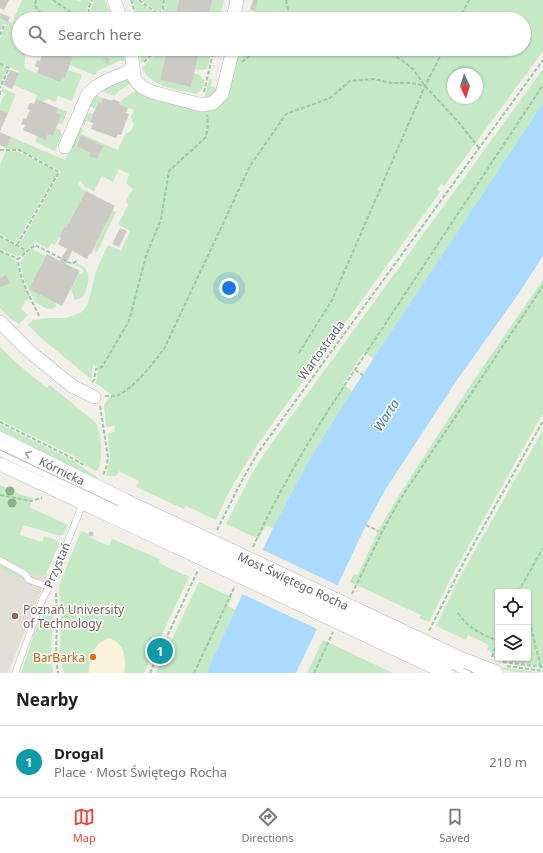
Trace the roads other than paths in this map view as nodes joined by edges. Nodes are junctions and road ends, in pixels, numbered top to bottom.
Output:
1 (114, 0) edge
2 (237, 0) edge
3 (118, 12) edge
4 (234, 12) edge
5 (134, 56) edge
6 (231, 56) edge
7 (138, 67) junction
8 (65, 147) dead end
9 (0, 322) edge
10 (94, 397) road end
11 (0, 440) edge
12 (0, 453) edge
13 (0, 464) edge
14 (83, 503) junction
15 (121, 510) junction
16 (0, 560) edge
17 (50, 585) junction
18 (496, 666) edge
19 (458, 668) edge
20 (16, 673) edge
21 (483, 673) edge

1 - 3 street
2 - 4 street
5 - 7 street
6 - 7 street
7 - 8 street
9 - 10 street
15 -> 11 street, Kórnicka
12 - 15 lane
13 - 14 street, Kórnicka
14 - 15 street, Kórnicka
14 - 17 lane, Przystań
15 - 19 street, Most Świętego Rocha, bridge
16 - 17 lane
17 - 20 lane, Przystań
18 - 19 street, Most Świętego Rocha
19 - 21 lane

